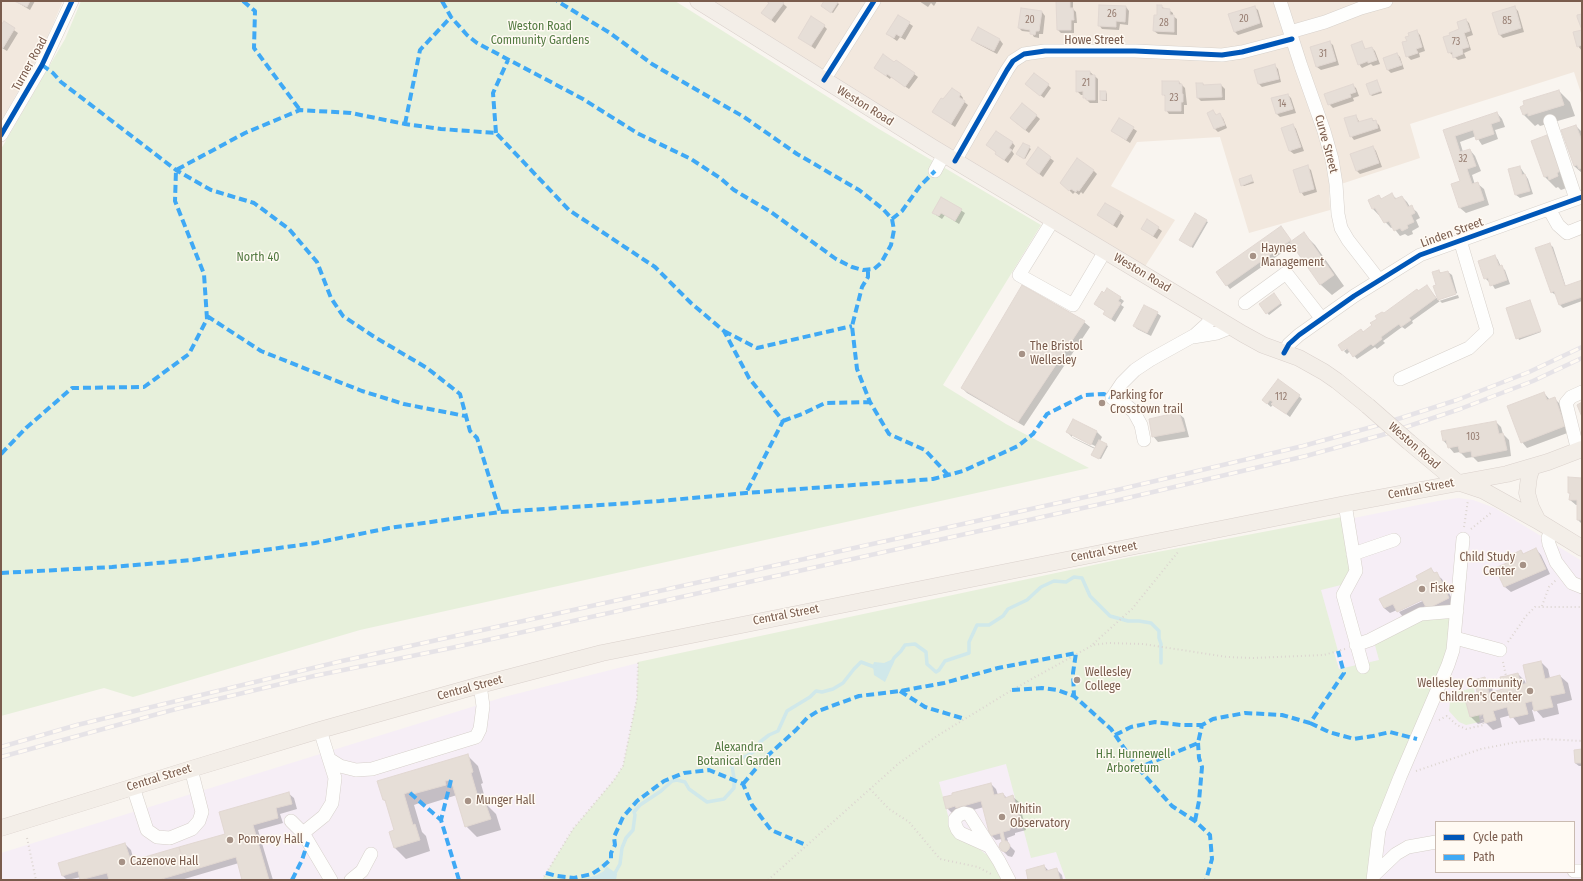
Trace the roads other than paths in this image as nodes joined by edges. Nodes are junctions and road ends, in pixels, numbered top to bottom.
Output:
1 (72, 1) edge
2 (698, 1) edge
3 (874, 1) edge
4 (1280, 1) edge
5 (1386, 1) edge
6 (1291, 36) junction
7 (824, 80) junction
8 (1550, 121) dead end
9 (1, 135) edge
10 (950, 158) junction
11 (935, 171) dead end
12 (1579, 198) edge
13 (1548, 209) junction
14 (1053, 220) junction
15 (1582, 227) edge
16 (1460, 240) junction
17 (1105, 251) junction
18 (1380, 280) junction
19 (1245, 303) dead end
20 (1214, 316) junction
21 (1322, 319) junction
22 (1232, 327) junction
23 (1189, 338) junction
24 (1284, 353) junction
25 (1400, 379) dead end
26 (1582, 392) edge
27 (1144, 440) dead end
28 (1580, 450) edge
29 (1532, 467) junction
30 (1457, 482) junction
31 (1345, 504) junction
32 (1544, 525) junction
33 (1463, 537) road end
34 (1394, 540) dead end
35 (1582, 548) edge
36 (1353, 554) junction
37 (1582, 587) edge
38 (1457, 611) junction
39 (1440, 612) junction
40 (1455, 634) junction
41 (1356, 645) junction
42 (1500, 650) road end
43 (1363, 667) dead end
44 (480, 685) junction
45 (320, 730) junction
46 (329, 759) junction
47 (191, 768) junction
48 (133, 787) junction
49 (291, 821) dead end
50 (1, 828) edge
51 (303, 833) junction
52 (1435, 842) edge
53 (989, 846) dead end
54 (371, 854) dead end
55 (1374, 877) edge
56 (331, 880) edge
57 (351, 880) edge
58 (1009, 880) edge

1 - 9 street, Turner Road
2 - 7 main road, Weston Road
3 - 7 street
4 - 6 street, Curve Street
5 - 6 street, Howe Street
6 - 10 street, Howe Street
6 - 18 street, Curve Street
7 - 10 main road, Weston Road
8 - 12 street
10 - 11 street, Howe Street
10 - 14 main road, Weston Road
12 - 13 street, Linden Street
13 - 15 street
13 - 16 street, Linden Street
14 - 17 main road, Weston Road
14 - 17 street
16 - 18 street, Linden Street
16 - 25 street
17 - 20 main road, Weston Road
18 - 21 street, Linden Street
19 - 21 street
20 - 22 main road, Weston Road
20 - 23 street
21 - 24 street, Linden Street
22 - 23 street
22 - 24 main road, Weston Road
23 - 27 street
24 - 30 main road, Weston Road, bridge
26 - 28 street
28 - 29 main road, Central Street
29 - 30 main road, Central Street
29 - 32 main road
30 - 31 main road, Central Street
30 - 32 main road, Weston Road
31 - 36 street
31 - 44 main road, Central Street
32 - 35 main road, Weston Road
32 - 37 street
33 - 38 street
34 - 36 street
36 - 41 street
38 - 39 street
38 - 40 street
39 - 40 street
39 - 41 street
40 - 42 street
40 - 55 street
41 - 43 street
44 - 45 main road, Central Street
44 - 46 street
45 - 46 street
45 - 47 main road, Central Street
46 - 51 street
47 - 48 main road, Central Street
47 - 48 street
48 - 50 main road, Central Street
49 - 51 street
51 - 56 street
52 - 55 street
53 - 58 street
54 - 57 street

